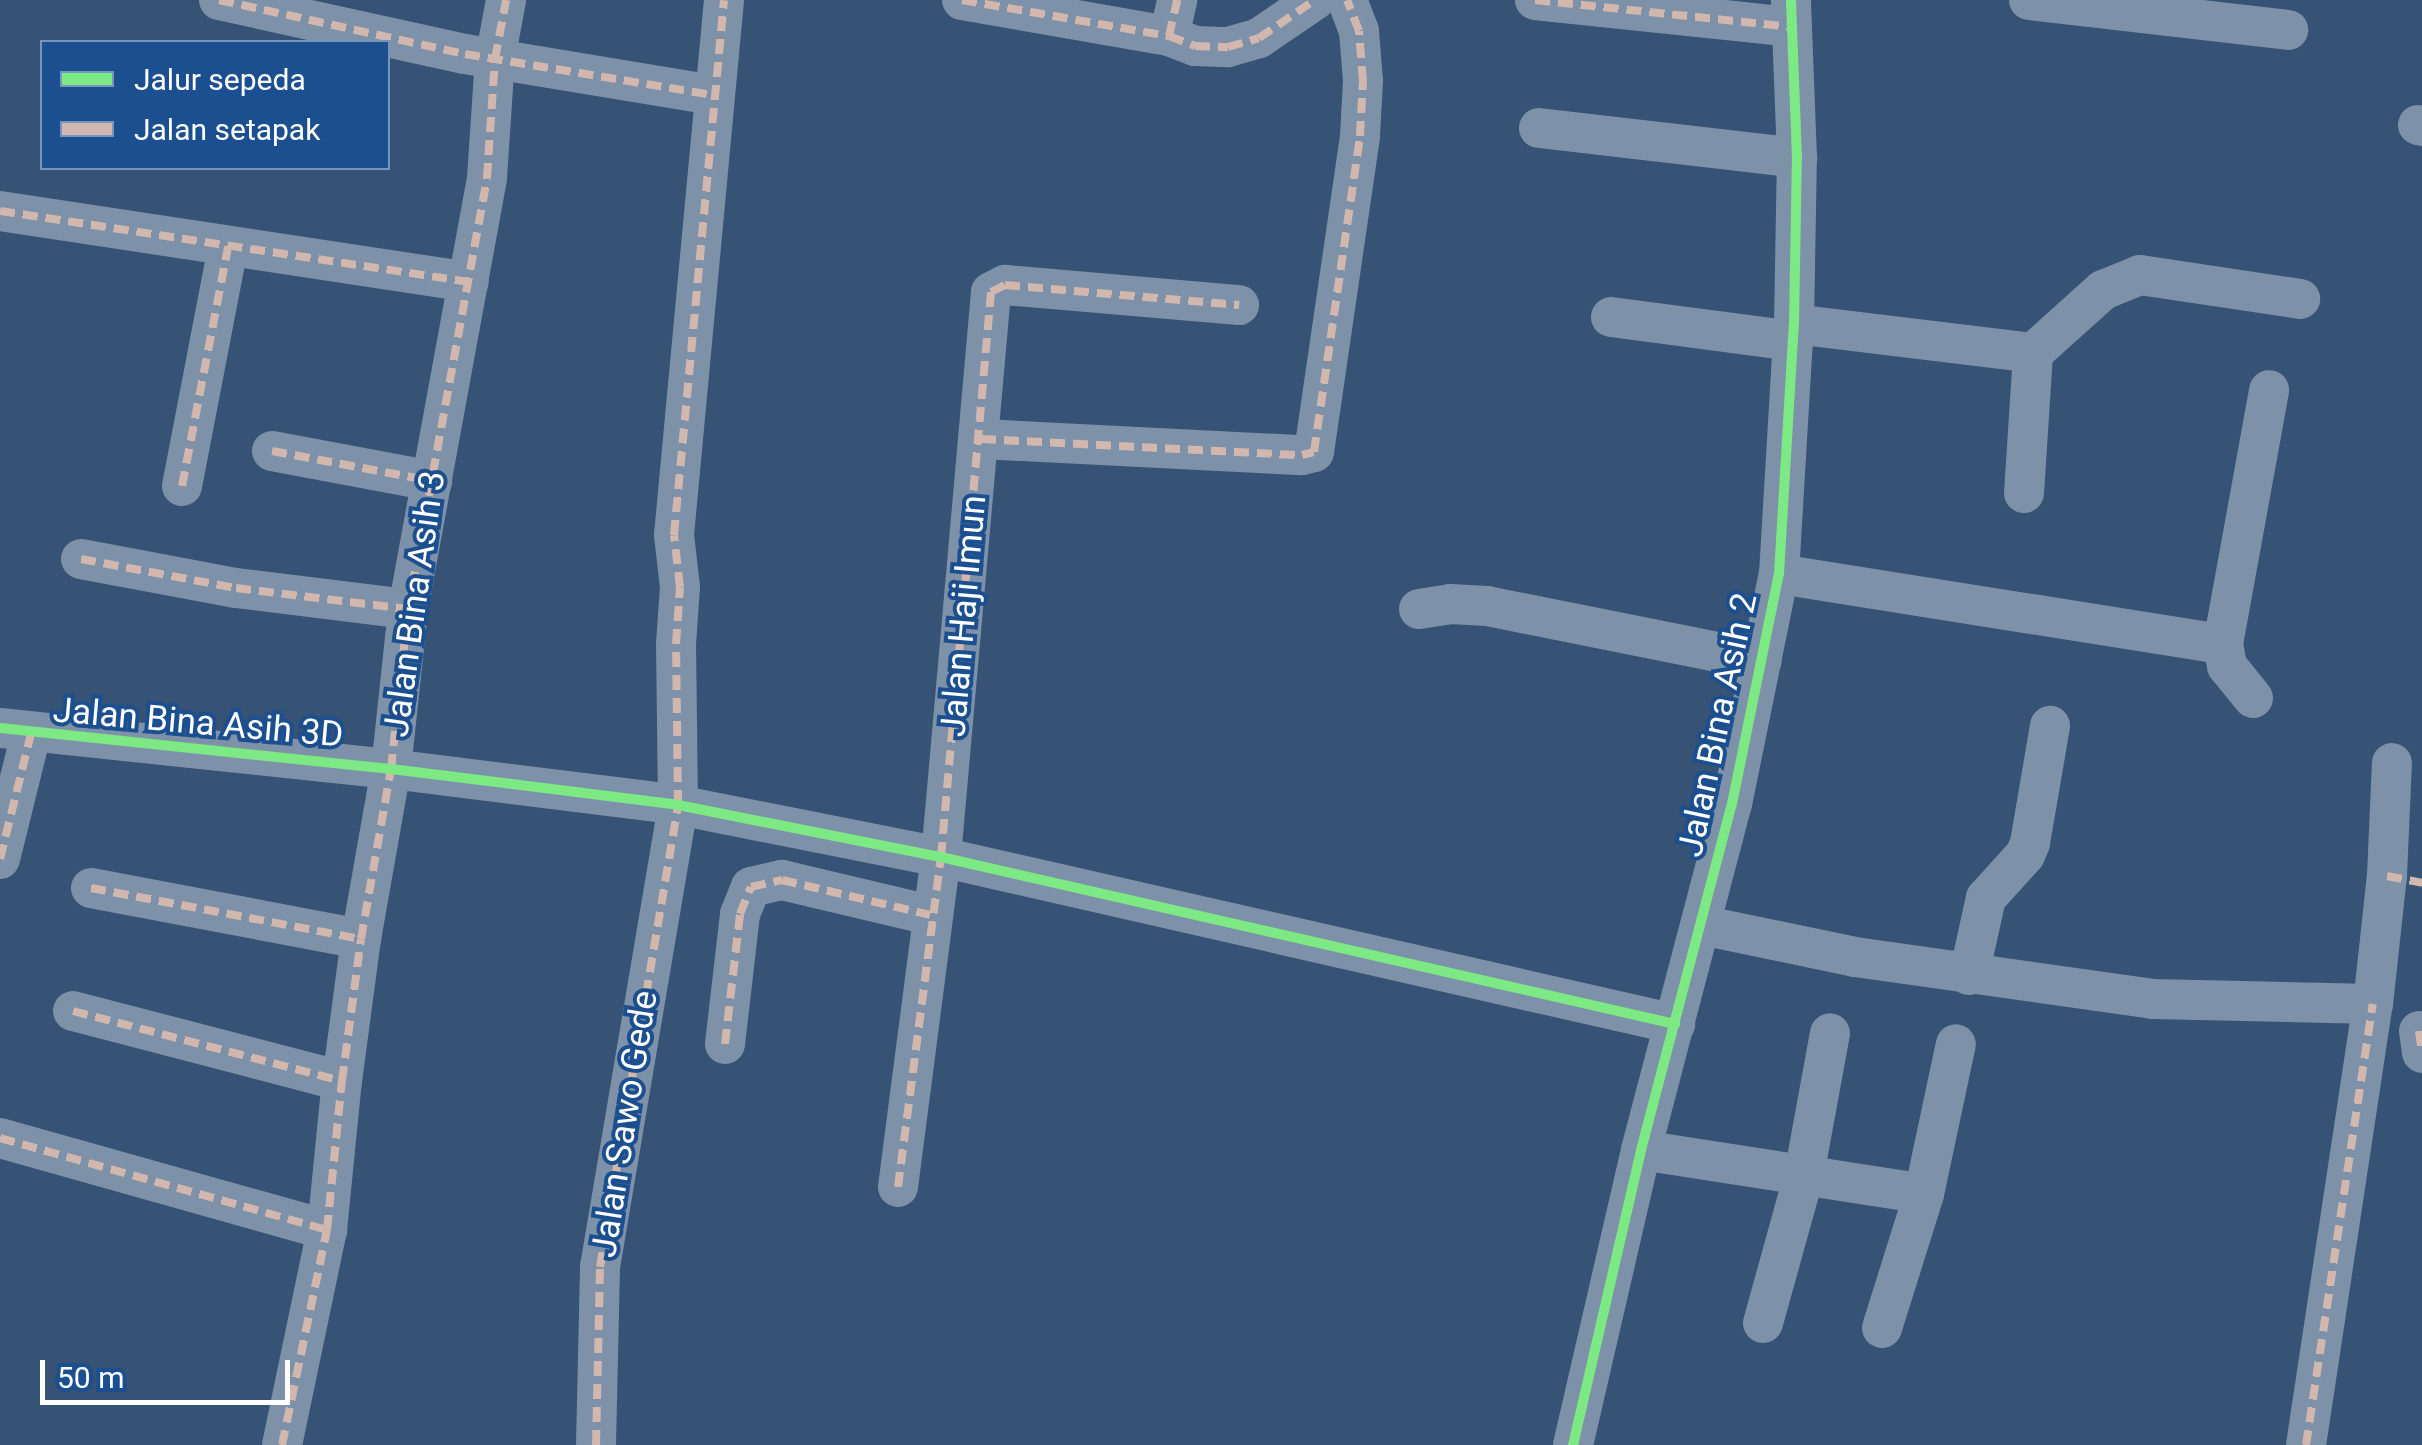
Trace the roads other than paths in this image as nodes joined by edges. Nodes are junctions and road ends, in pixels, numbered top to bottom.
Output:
1 (218, 0) edge
2 (506, 0) edge
3 (724, 0) edge
4 (962, 0) edge
5 (1315, 0) edge
6 (1347, 0) edge
7 (1534, 0) edge
8 (2030, 0) edge
9 (1790, 14) edge
10 (1173, 18) edge
11 (2288, 30) dead end
12 (495, 59) junction
13 (712, 95) junction
14 (1539, 128) dead end
15 (1797, 158) junction
16 (0, 211) edge
17 (228, 246) junction
18 (469, 282) junction
19 (2300, 300) dead end
20 (1239, 306) dead end
21 (1611, 318) dead end
22 (1793, 333) junction
23 (2033, 354) junction
24 (2269, 390) dead end
25 (980, 438) junction
26 (272, 451) dead end
27 (432, 481) junction
28 (182, 486) dead end
29 (2024, 493) dead end
30 (80, 559) dead end
31 (1780, 574) junction
32 (408, 608) junction
33 (1419, 609) dead end
34 (2224, 644) junction
35 (1762, 661) junction
36 (2253, 698) dead end
37 (2050, 726) dead end
38 (15, 731) edge
39 (2392, 763) dead end
40 (391, 769) junction
41 (678, 805) junction
42 (941, 857) junction
43 (0, 859) edge
44 (2405, 879) edge
45 (92, 888) dead end
46 (930, 914) junction
47 (1700, 925) junction
48 (360, 939) junction
49 (1969, 975) junction
50 (2373, 1004) junction
51 (74, 1011) dead end
52 (1675, 1024) junction
53 (1830, 1033) dead end
54 (726, 1044) dead end
55 (1956, 1044) dead end
56 (342, 1081) junction
57 (0, 1138) edge
58 (1641, 1150) junction
59 (1804, 1175) junction
60 (898, 1186) dead end
61 (1924, 1194) junction
62 (328, 1230) junction
63 (1763, 1323) dead end
64 (1882, 1328) dead end
65 (282, 1445) edge
66 (596, 1445) edge
67 (1573, 1445) edge
68 (2306, 1445) edge

1 - 12 street
2 - 12 street, Jalan Bina Asih 3
3 - 13 street, Jalan Sawo Gede
4 - 10 street
5 - 10 street
6 - 25 street
7 - 9 street
8 - 11 street
9 - 15 street, Jalan Bina Asih 2
12 - 13 street
12 - 18 street, Jalan Bina Asih 3
13 - 41 street, Jalan Sawo Gede
14 - 15 street
15 - 22 street, Jalan Bina Asih 2
16 - 17 street
17 - 18 street
17 - 28 street
18 - 27 street, Jalan Bina Asih 3
19 - 23 street
20 - 25 street, Jalan Haji Imun
21 - 22 street
22 - 23 street
22 - 31 street, Jalan Bina Asih 2
23 - 29 street
24 - 34 street
25 - 42 street, Jalan Haji Imun
26 - 27 street
27 - 32 street, Jalan Bina Asih 3
30 - 32 street
31 - 34 street
31 - 35 street, Jalan Bina Asih 2
32 - 40 street, Jalan Bina Asih 3
33 - 35 street
34 - 36 street
35 - 47 street, Jalan Bina Asih 2
37 - 49 street
38 - 40 street, Jalan Bina Asih 3D
38 - 43 street
39 - 44 street
40 - 41 street, Jalan Bina Asih 3D
40 - 48 street, Jalan Bina Asih 3
41 - 42 street, Jalan Bina Asih 3D
41 - 66 street, Jalan Sawo Gede
42 - 46 street, Jalan Haji Imun
42 - 52 street, Jalan Bina Asih 3D
44 - 50 street
45 - 48 street
46 - 54 street
46 - 60 street, Jalan Haji Imun
47 - 49 street
47 - 52 street, Jalan Bina Asih 2
48 - 56 street, Jalan Bina Asih 3
49 - 50 street
50 - 68 street
51 - 56 street
52 - 58 street, Jalan Bina Asih 2
53 - 59 street
55 - 61 street
56 - 62 street, Jalan Bina Asih 3
57 - 62 street
58 - 59 street
58 - 67 street, Jalan Bina Asih 2
59 - 61 street
59 - 63 street
61 - 64 street
62 - 65 street, Jalan Bina Asih 3

